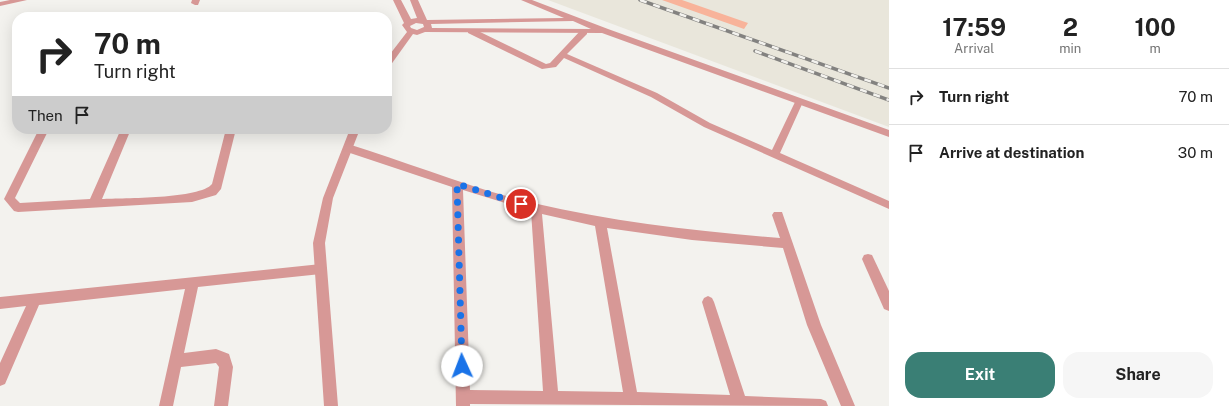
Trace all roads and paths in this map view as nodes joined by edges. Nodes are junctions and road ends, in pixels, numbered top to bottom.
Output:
1 (23, 0) edge
2 (397, 0) edge
3 (414, 0) edge
4 (525, 0) edge
5 (0, 4) edge
6 (577, 20) junction
7 (408, 22) junction
8 (425, 24) junction
9 (471, 31) junction
10 (605, 31) junction
11 (411, 32) junction
12 (584, 32) junction
13 (563, 54) junction
14 (392, 57) edge
15 (799, 102) junction
16 (42, 134) edge
17 (124, 134) edge
18 (230, 134) edge
19 (353, 134) edge
20 (889, 134) edge
21 (348, 148) junction
22 (775, 153) junction
23 (457, 184) junction
24 (94, 204) junction
25 (889, 205) edge
26 (536, 208) junction
27 (778, 215) dead end
28 (600, 222) junction
29 (787, 243) junction
30 (868, 259) dead end
31 (321, 269) junction
32 (193, 284) junction
33 (35, 300) junction
34 (708, 302) dead end
35 (0, 303) edge
36 (889, 304) edge
37 (176, 361) junction
38 (0, 379) edge
39 (551, 398) junction
40 (463, 401) edge
41 (632, 402) edge
42 (740, 404) junction
43 (166, 406) edge
44 (221, 406) edge
45 (331, 406) edge
46 (821, 406) edge
47 (848, 406) edge

1 - 5 street
2 - 7 street
3 - 8 street
4 - 6 street
6 - 8 street
6 - 10 street
7 - 8 street
7 - 11 street
8 - 9 street
8 - 11 street
9 - 12 street
9 - 13 lane
10 - 12 street
10 - 15 street
11 - 14 street
12 - 13 lane
13 - 22 lane
15 - 20 street
15 - 22 lane
16 - 24 street
17 - 24 street
18 - 24 street
19 - 21 street
21 - 23 street
21 - 31 street
22 - 25 lane
23 - 26 street
23 - 40 street
26 - 28 street
26 - 39 street
27 - 29 street
28 - 29 street
28 - 41 street
29 - 47 street
30 - 36 street
31 - 32 street
31 - 45 street
32 - 33 street
32 - 37 street
33 - 35 street
33 - 38 street
34 - 42 street
37 - 43 street
37 - 44 street
39 - 40 street
39 - 41 street
41 - 42 street
42 - 46 street

